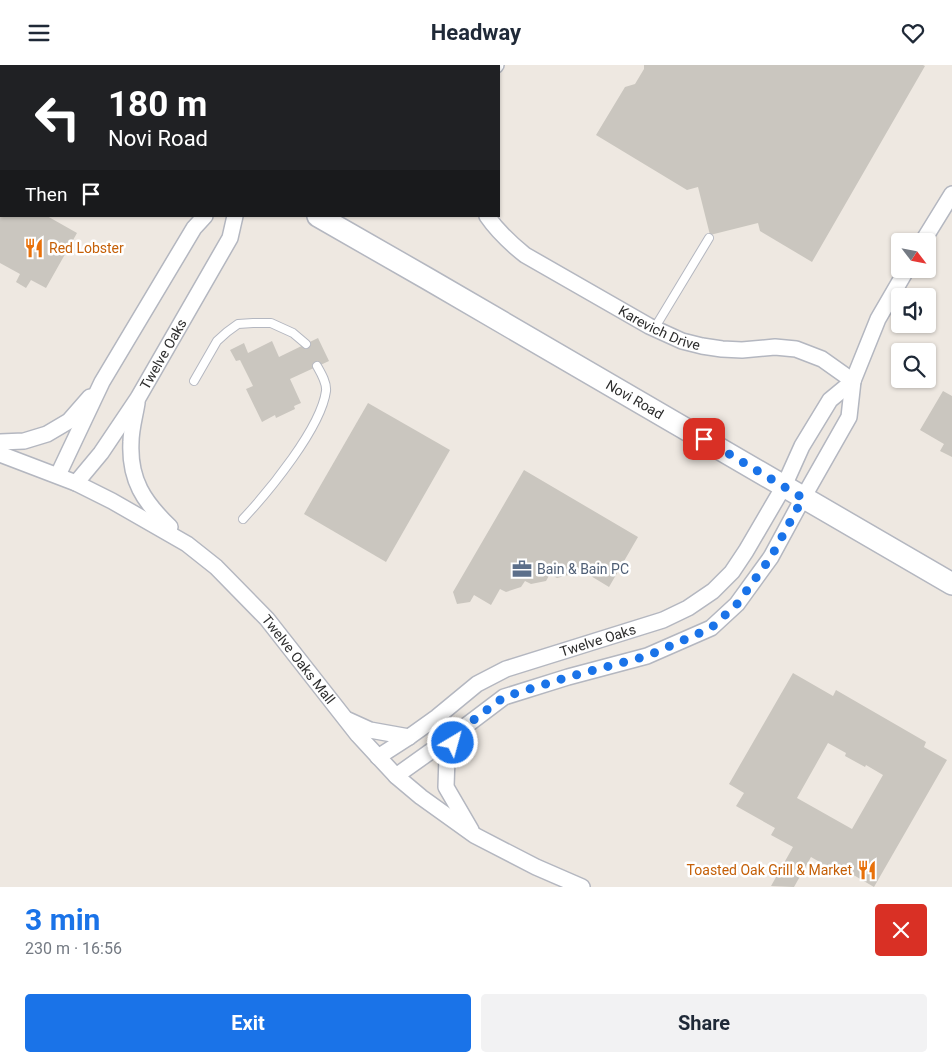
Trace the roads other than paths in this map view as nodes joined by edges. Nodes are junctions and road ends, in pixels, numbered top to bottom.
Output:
1 (952, 194) edge
2 (204, 217) edge
3 (235, 217) edge
4 (320, 217) edge
5 (488, 217) edge
6 (928, 233) edge
7 (710, 238) dead end
8 (902, 278) edge
9 (654, 329) junction
10 (306, 344) dead end
11 (317, 366) dead end
12 (194, 381) dead end
13 (853, 381) junction
14 (102, 382) junction
15 (138, 397) junction
16 (0, 442) edge
17 (0, 454) edge
18 (58, 475) junction
19 (76, 483) junction
20 (784, 486) junction
21 (803, 498) junction
22 (243, 519) dead end
23 (187, 544) junction
24 (952, 584) edge
25 (344, 719) junction
26 (459, 731) junction
27 (409, 737) junction
28 (378, 757) junction
29 (396, 776) junction
30 (474, 835) junction
31 (582, 887) edge

1 - 6 street
2 - 14 street
3 - 15 street, Twelve Oaks
4 - 20 main road, Novi Road
5 - 9 street, Karevich Drive
7 - 9 lane
8 - 13 street
9 - 13 street, Karevich Drive
10 - 12 lane
11 - 22 lane
13 - 20 street, Twelve Oaks
13 - 21 street, Twelve Oaks
14 - 16 street
14 - 18 street
15 - 19 street, Twelve Oaks
15 - 23 street
17 - 18 street, Twelve Oaks Mall
18 - 19 street, Twelve Oaks Mall
19 - 23 street, Twelve Oaks Mall
20 - 21 main road, Novi Road
20 - 27 street, Twelve Oaks
21 - 24 main road, Novi Road
21 - 26 street, Twelve Oaks
23 - 25 street, Twelve Oaks Mall
25 - 27 street
25 - 28 street, Twelve Oaks Mall
26 - 29 street, Twelve Oaks
26 - 30 street
27 - 28 street, Twelve Oaks
28 - 29 street, Twelve Oaks Mall
29 - 30 street, Twelve Oaks Mall
30 - 31 street, Twelve Oaks Mall

